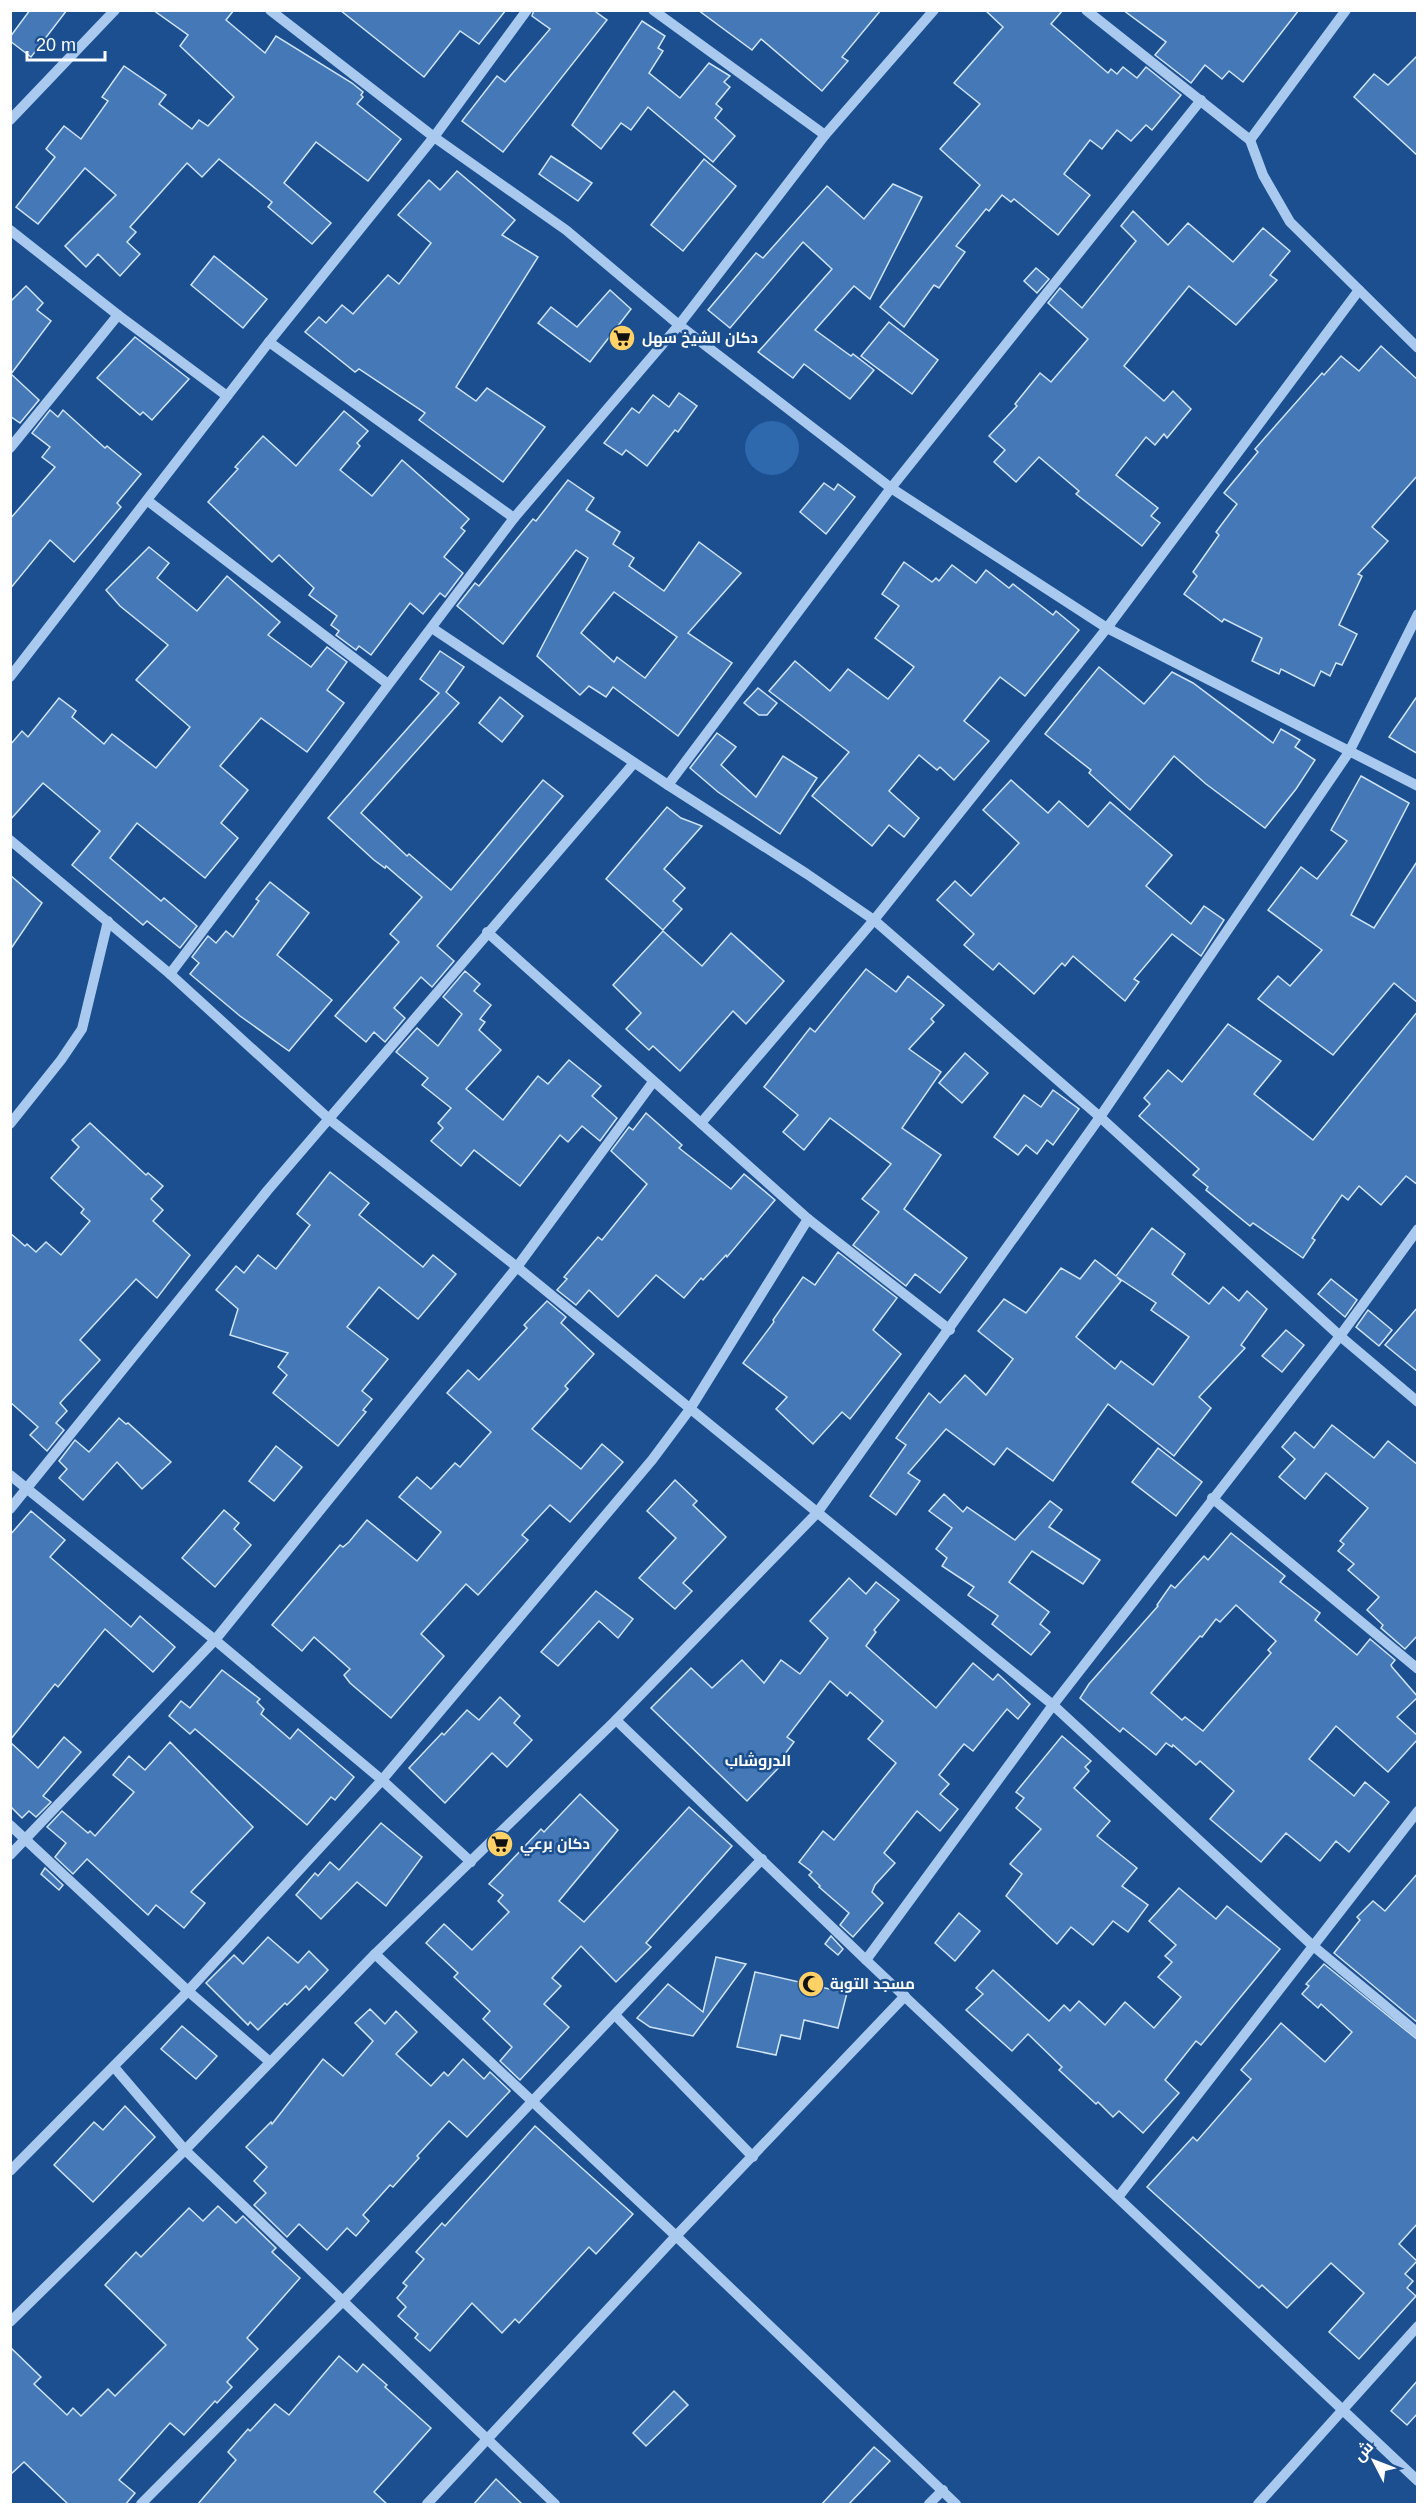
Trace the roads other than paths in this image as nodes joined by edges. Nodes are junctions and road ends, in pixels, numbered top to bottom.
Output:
1 (115, 10) edge
2 (270, 10) edge
3 (527, 10) edge
4 (653, 10) edge
5 (934, 10) edge
6 (1086, 10) edge
7 (1346, 10) edge
8 (1202, 100) junction
9 (13, 113) edge
10 (825, 135) junction
11 (434, 137) junction
12 (1250, 140) junction
13 (10, 230) edge
14 (1359, 290) junction
15 (118, 315) junction
16 (679, 325) junction
17 (269, 342) junction
18 (1418, 348) edge
19 (227, 396) junction
20 (10, 448) edge
21 (891, 488) junction
22 (148, 501) junction
23 (514, 519) junction
24 (1418, 614) edge
25 (432, 628) junction
26 (1107, 628) junction
27 (10, 677) edge
28 (388, 684) junction
29 (1349, 753) junction
30 (634, 763) junction
31 (668, 785) junction
32 (1418, 786) edge
33 (10, 840) edge
34 (874, 920) junction
35 (108, 921) junction
36 (487, 932) junction
37 (170, 974) junction
38 (654, 1082) junction
39 (1100, 1117) junction
40 (328, 1119) junction
41 (701, 1123) junction
42 (10, 1124) edge
43 (808, 1219) junction
44 (1418, 1229) edge
45 (518, 1267) junction
46 (950, 1330) junction
47 (1340, 1336) junction
48 (1418, 1402) edge
49 (690, 1409) junction
50 (10, 1475) edge
51 (27, 1490) junction
52 (1212, 1498) junction
53 (10, 1509) edge
54 (818, 1513) junction
55 (215, 1640) junction
56 (1418, 1669) edge
57 (1053, 1705) junction
58 (616, 1720) junction
59 (382, 1780) junction
60 (1418, 1811) edge
61 (10, 1825) edge
62 (25, 1840) junction
63 (10, 1855) edge
64 (762, 1858) junction
65 (471, 1862) junction
66 (1312, 1945) junction
67 (375, 1954) junction
68 (866, 1960) junction
69 (188, 1991) junction
70 (905, 1996) junction
71 (615, 2015) junction
72 (1418, 2033) edge
73 (270, 2062) junction
74 (114, 2067) junction
75 (532, 2102) junction
76 (185, 2150) junction
77 (753, 2157) junction
78 (10, 2171) edge
79 (1119, 2196) junction
80 (676, 2236) junction
81 (342, 2302) junction
82 (10, 2322) edge
83 (1418, 2326) edge
84 (1342, 2412) junction
85 (489, 2439) junction
86 (1418, 2481) edge
87 (943, 2490) junction
88 (141, 2505) edge
89 (427, 2505) edge
90 (555, 2505) edge
91 (929, 2505) edge
92 (956, 2505) edge
93 (1258, 2505) edge

1 - 9 street
2 - 11 street
3 - 11 street
4 - 10 street
5 - 10 street
6 - 8 street
7 - 12 street
8 - 12 street
8 - 21 street
10 - 16 street
11 - 16 street
11 - 17 street
12 - 14 street
13 - 15 street
14 - 18 street
14 - 26 street
15 - 19 street
15 - 20 street
16 - 21 street
16 - 23 street
17 - 19 street
17 - 23 street
19 - 22 street
21 - 26 street
21 - 31 street
22 - 27 street
22 - 28 street
23 - 25 street
24 - 29 street
25 - 28 street
25 - 30 street
26 - 29 street
26 - 34 street
28 - 37 street
29 - 32 street
29 - 39 street
30 - 31 street
30 - 36 street
31 - 34 street
33 - 35 street
34 - 39 street
34 - 41 street
35 - 37 street
35 - 42 street
36 - 38 street
36 - 40 street
37 - 40 street
38 - 41 street
38 - 45 street
39 - 46 street
39 - 47 street
40 - 45 street
40 - 51 street
41 - 43 street
43 - 46 street
43 - 49 street
44 - 47 street
45 - 49 street
45 - 55 street
46 - 54 street
47 - 48 street
47 - 52 street
49 - 54 street
49 - 59 street
50 - 51 street
51 - 53 street
51 - 55 street
52 - 56 street
52 - 57 street
54 - 57 street
54 - 58 street
55 - 59 street
55 - 62 street
57 - 66 street
57 - 68 street
58 - 64 street
58 - 65 street
59 - 65 street
59 - 69 street
60 - 66 street
61 - 62 street
62 - 63 street
62 - 69 street
64 - 68 street
64 - 71 street
65 - 67 street
66 - 72 street
66 - 79 street
67 - 73 street
67 - 75 street
68 - 70 street
69 - 73 street
69 - 74 street
70 - 77 street
70 - 79 street
71 - 75 street
71 - 77 street
73 - 76 street
74 - 76 street
74 - 78 street
75 - 80 street
75 - 81 street
76 - 81 street
76 - 82 street
77 - 80 street
79 - 84 street
80 - 85 street
80 - 87 street
81 - 85 street
81 - 88 street
83 - 84 street
84 - 86 street
84 - 93 street
85 - 89 street
85 - 90 street
87 - 91 street
87 - 92 street

